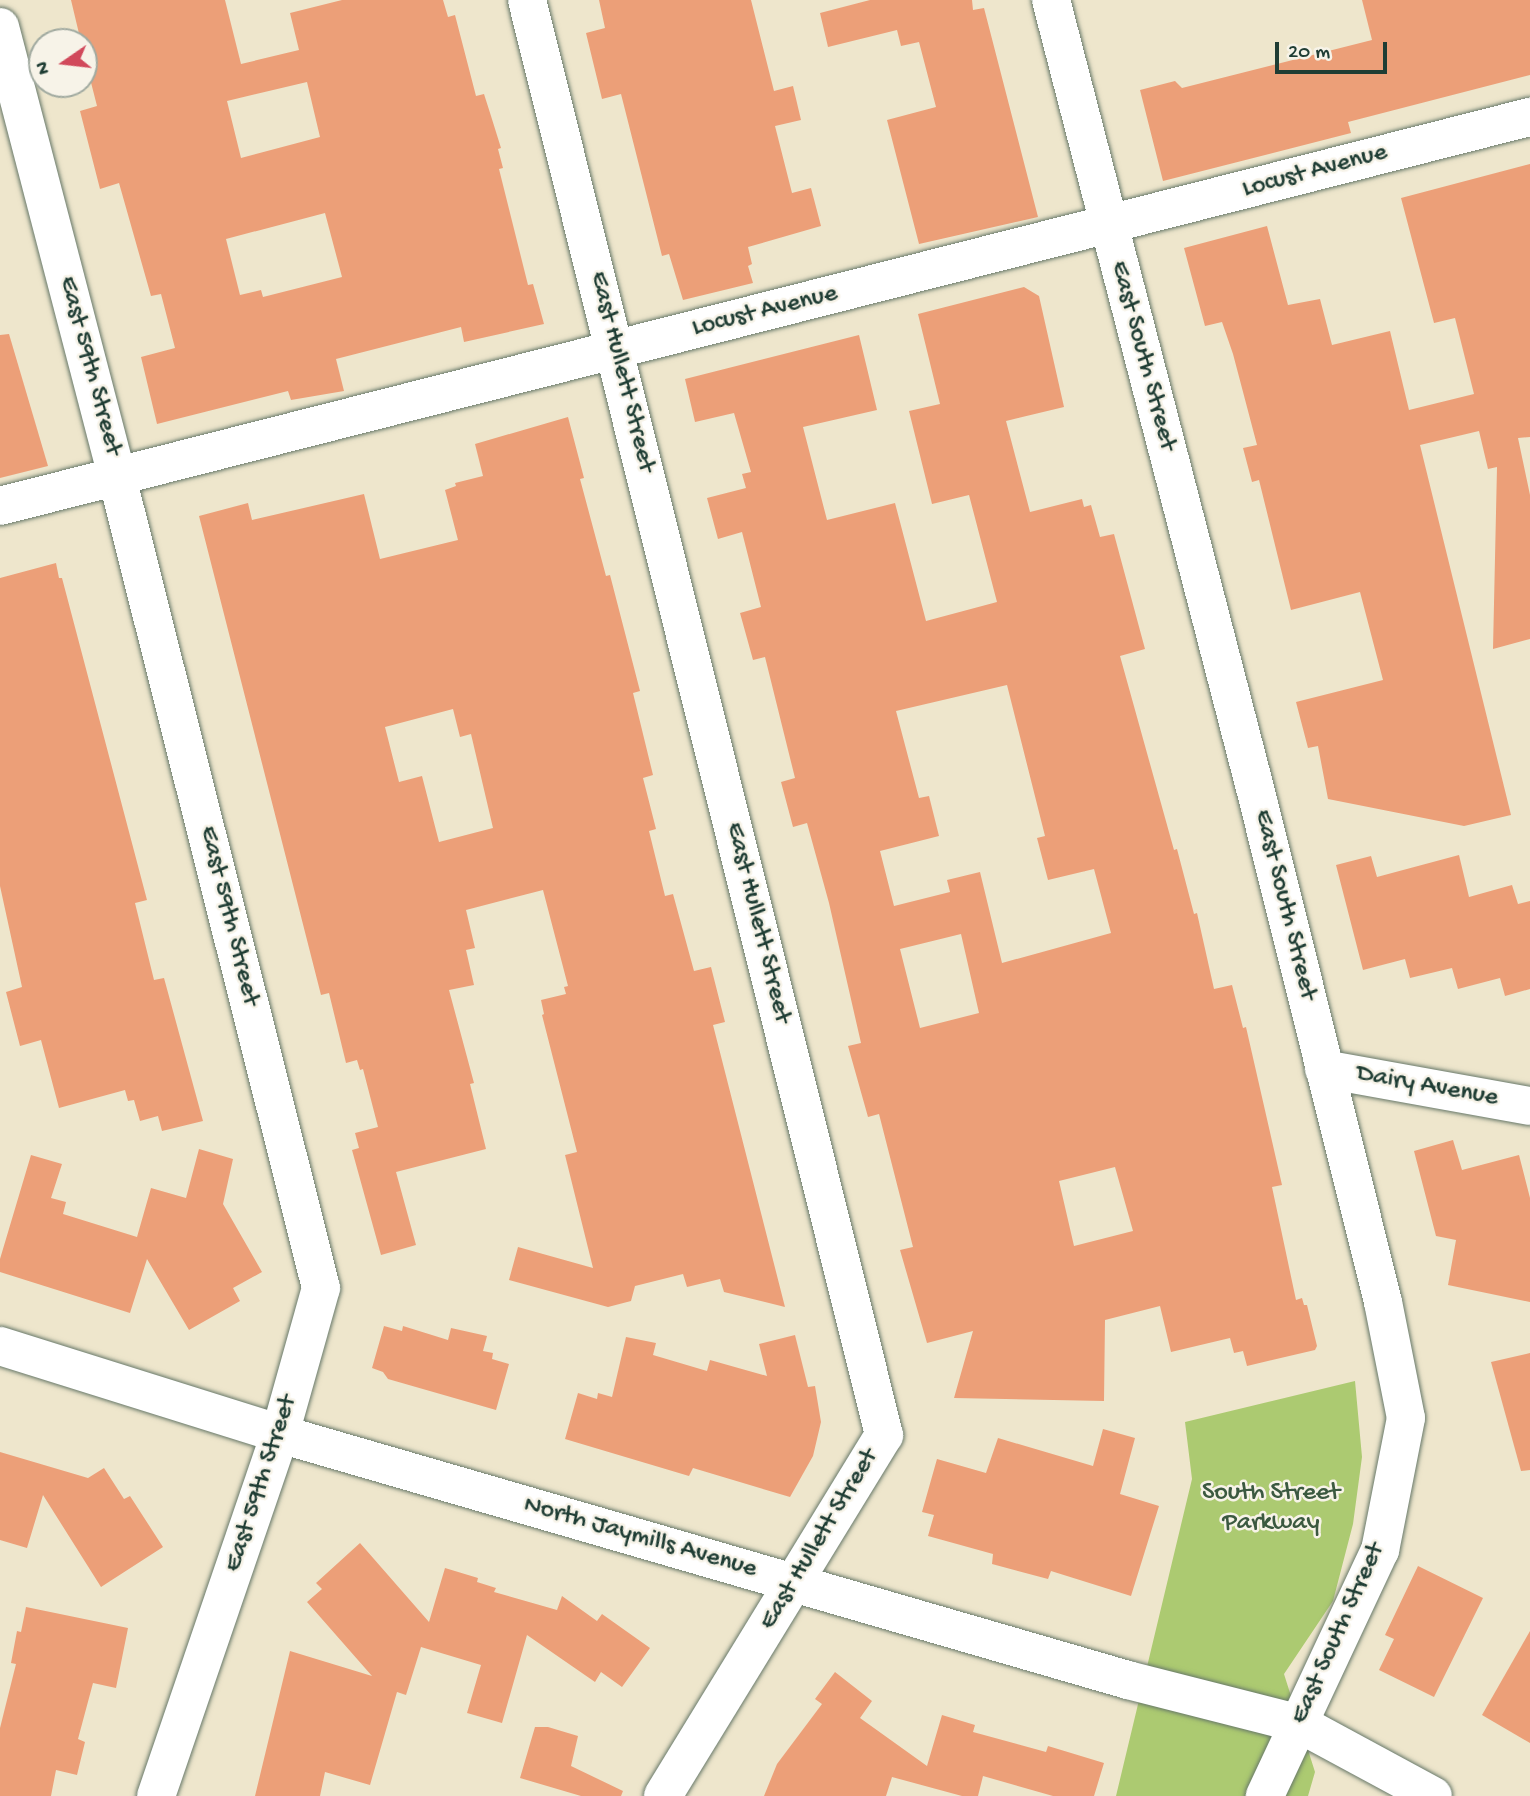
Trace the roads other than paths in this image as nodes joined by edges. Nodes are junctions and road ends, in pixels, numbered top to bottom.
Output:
1 (527, 0) edge
2 (1051, 0) edge
3 (0, 27) edge
4 (1530, 117) edge
5 (1108, 225) junction
6 (615, 351) junction
7 (117, 477) junction
8 (0, 506) edge
9 (1324, 1069) junction
10 (1530, 1106) edge
11 (0, 1346) edge
12 (281, 1434) junction
13 (795, 1583) junction
14 (1300, 1724) junction
15 (156, 1796) edge
16 (663, 1796) edge
17 (1265, 1796) edge
18 (1433, 1796) edge

1 - 6 street, East Hullett Street
2 - 5 street, East South Street
3 - 7 street, East 59th Street
4 - 5 street, Locust Avenue
5 - 6 street, Locust Avenue
5 - 9 street, East South Street
6 - 7 street, Locust Avenue
6 - 13 street, East Hullett Street
7 - 8 street, Locust Avenue
7 - 12 street, East 59th Street
9 - 10 street, Dairy Avenue
9 - 14 street, East South Street
11 - 12 street, North Jaymills Avenue
12 - 13 street, North Jaymills Avenue
12 - 15 street, East 59th Street
13 - 14 street, North Jaymills Avenue
13 - 16 street, East Hullett Street
14 - 17 street, East South Street
14 - 18 street, North Jaymills Avenue

